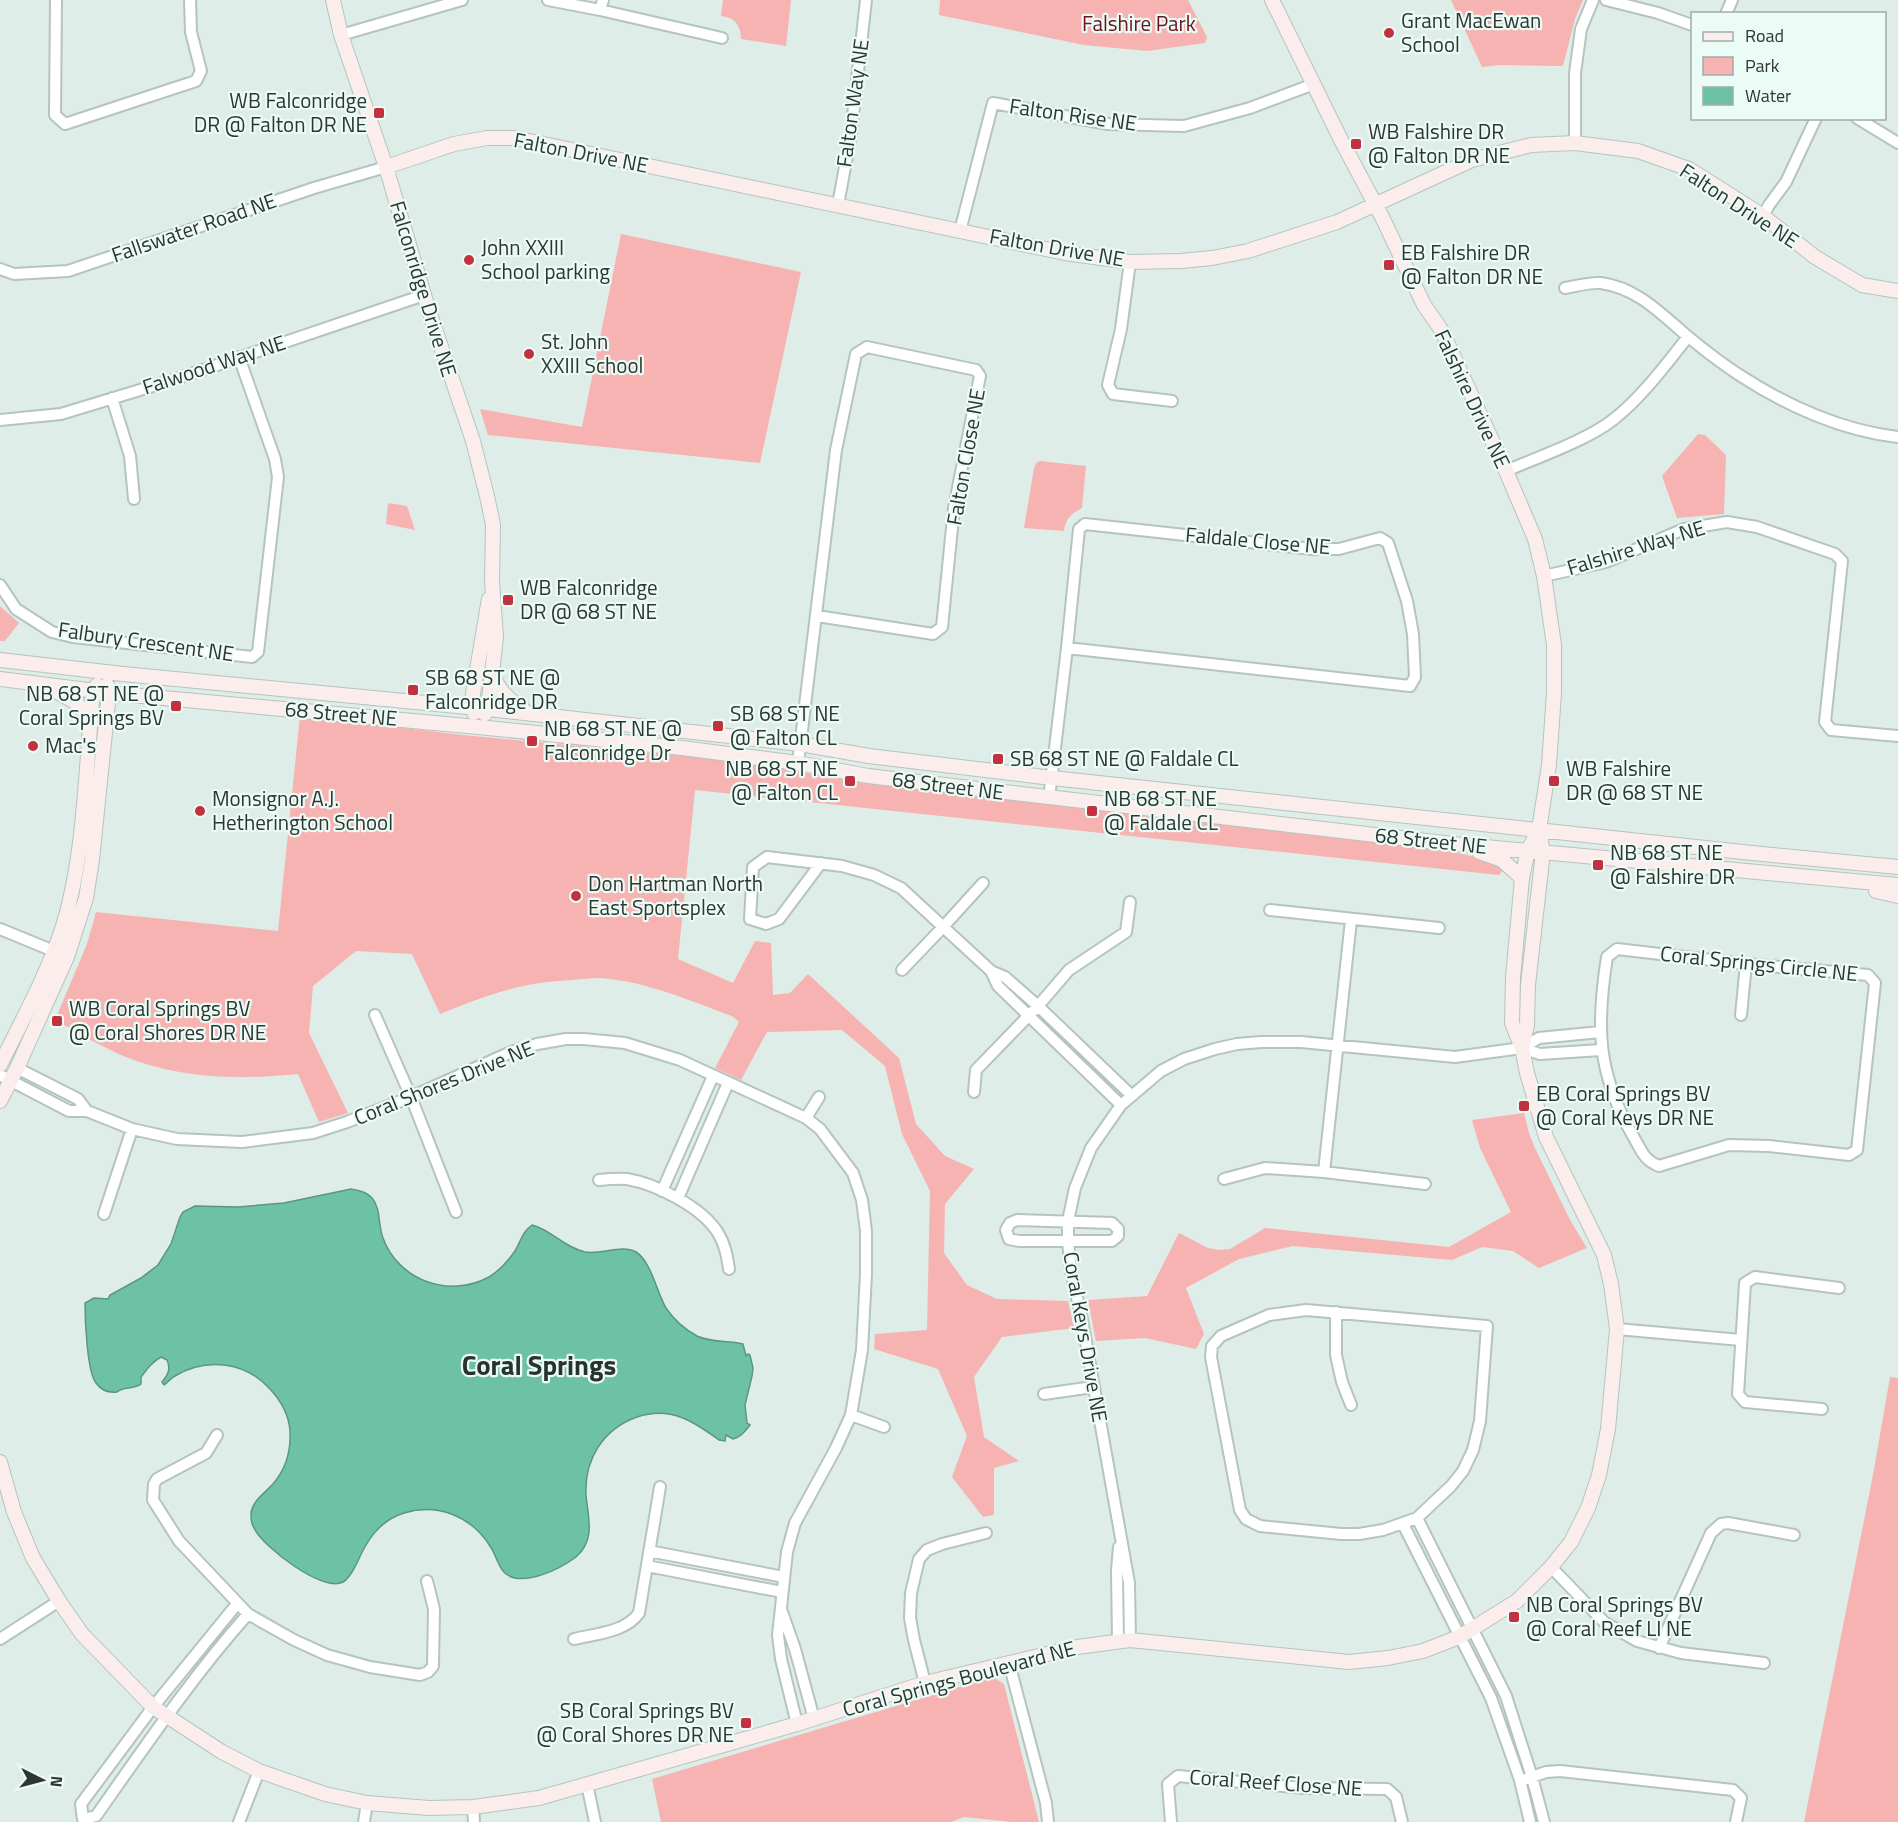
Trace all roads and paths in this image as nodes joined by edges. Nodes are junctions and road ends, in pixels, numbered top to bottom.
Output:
1 (56, 0) edge
2 (190, 0) edge
3 (333, 0) edge
4 (462, 0) edge
5 (548, 0) edge
6 (866, 0) edge
7 (1272, 0) edge
8 (1593, 0) edge
9 (1606, 0) edge
10 (602, 5) edge
11 (1691, 25) edge
12 (341, 35) junction
13 (722, 38) dead end
14 (1314, 84) junction
15 (1815, 120) edge
16 (1860, 120) edge
17 (1575, 143) junction
18 (1898, 143) edge
19 (386, 167) junction
20 (838, 205) junction
21 (1375, 205) junction
22 (1763, 216) junction
23 (960, 231) junction
24 (1130, 262) junction
25 (0, 269) edge
26 (1565, 288) dead end
27 (1898, 291) edge
28 (424, 295) junction
29 (1688, 337) junction
30 (239, 357) junction
31 (112, 398) junction
32 (1172, 401) dead end
33 (0, 420) edge
34 (1898, 437) edge
35 (1506, 471) junction
36 (134, 499) dead end
37 (1544, 576) junction
38 (492, 581) junction
39 (0, 585) edge
40 (817, 616) junction
41 (1067, 648) junction
42 (0, 660) edge
43 (103, 672) junction
44 (492, 674) junction
45 (0, 679) edge
46 (44, 686) junction
47 (102, 692) junction
48 (472, 707) junction
49 (488, 708) junction
50 (529, 713) junction
51 (91, 718) junction
52 (478, 727) junction
53 (1898, 736) edge
54 (800, 744) junction
55 (798, 763) junction
56 (1052, 778) junction
57 (1049, 798) junction
58 (1539, 830) junction
59 (1453, 844) junction
60 (78, 846) junction
61 (94, 847) junction
62 (1528, 850) junction
63 (1543, 852) junction
64 (821, 863) junction
65 (1898, 867) edge
66 (1522, 878) junction
67 (1837, 879) junction
68 (983, 883) dead end
69 (1898, 885) edge
70 (1898, 896) edge
71 (1130, 902) dead end
72 (1270, 910) dead end
73 (1351, 920) junction
74 (944, 926) junction
75 (1439, 928) dead end
76 (0, 929) edge
77 (54, 951) junction
78 (67, 957) junction
79 (1746, 964) junction
80 (902, 970) dead end
81 (1034, 1011) junction
82 (375, 1015) dead end
83 (1741, 1015) dead end
84 (1600, 1032) junction
85 (1337, 1047) junction
86 (1522, 1048) junction
87 (1602, 1050) junction
88 (5, 1068) edge
89 (713, 1076) junction
90 (728, 1083) junction
91 (974, 1092) dead end
92 (1131, 1095) junction
93 (411, 1097) junction
94 (819, 1097) dead end
95 (0, 1101) edge
96 (1121, 1105) junction
97 (806, 1118) junction
98 (132, 1129) junction
99 (1324, 1172) junction
100 (1224, 1179) dead end
101 (599, 1180) dead end
102 (1425, 1184) dead end
103 (662, 1191) junction
104 (678, 1198) junction
105 (456, 1212) dead end
106 (104, 1214) dead end
107 (1068, 1221) junction
108 (1068, 1242) junction
109 (729, 1269) dead end
110 (1839, 1288) dead end
111 (1336, 1312) junction
112 (1617, 1329) junction
113 (1741, 1340) junction
114 (1093, 1387) junction
115 (1044, 1394) dead end
116 (1351, 1405) dead end
117 (1822, 1409) dead end
118 (851, 1414) junction
119 (884, 1426) dead end
120 (217, 1435) dead end
121 (0, 1462) edge
122 (660, 1487) dead end
123 (1417, 1518) junction
124 (1403, 1524) junction
125 (986, 1533) dead end
126 (1794, 1535) dead end
127 (649, 1551) junction
128 (647, 1566) junction
129 (1551, 1567) junction
130 (784, 1577) junction
131 (427, 1581) dead end
132 (782, 1592) junction
133 (59, 1601) junction
134 (237, 1604) junction
135 (781, 1609) junction
136 (248, 1614) junction
137 (1473, 1629) junction
138 (1459, 1637) junction
139 (0, 1639) edge
140 (574, 1639) dead end
141 (1124, 1641) junction
142 (1659, 1648) junction
143 (1009, 1663) junction
144 (1764, 1663) dead end
145 (925, 1683) junction
146 (153, 1707) junction
147 (166, 1716) junction
148 (814, 1719) junction
149 (797, 1724) junction
150 (259, 1771) junction
151 (1532, 1777) junction
152 (1520, 1780) junction
153 (586, 1784) junction
154 (367, 1803) junction
155 (472, 1807) junction
156 (239, 1822) edge
157 (364, 1822) edge
158 (474, 1822) edge
159 (595, 1822) edge
160 (1048, 1822) edge
161 (1171, 1822) edge
162 (1401, 1822) edge
163 (1530, 1822) edge
164 (1544, 1822) edge
165 (1736, 1822) edge

1 - 2 street
3 - 12 street, Falconridge Drive NE
4 - 12 street
5 - 10 street
6 - 20 street, Falton Way NE
7 - 14 street, Falshire Drive NE
8 - 17 street
9 - 11 street
10 - 13 street
12 - 19 street, Falconridge Drive NE
14 - 21 street, Falshire Drive NE
14 - 23 street, Falton Rise NE
15 - 22 street
16 - 18 street
17 - 21 street, Falton Drive NE
17 - 22 street, Falton Drive NE
19 - 20 street, Falton Drive NE
19 - 25 street, Fallswater Road NE
19 - 28 street, Falconridge Drive NE
20 - 23 street, Falton Drive NE
21 - 24 street, Falton Drive NE
21 - 35 street, Falshire Drive NE
22 - 27 street, Falton Drive NE
23 - 24 street, Falton Drive NE
24 - 32 street
26 - 29 street
28 - 30 street, Falwood Way NE
28 - 38 street, Falconridge Drive NE
29 - 34 street
29 - 35 street
30 - 31 street, Falwood Way NE
30 - 39 street, Falbury Crescent NE
31 - 33 street, Falwood Way NE
31 - 36 street
35 - 37 street, Falshire Drive NE
37 - 53 street, Falshire Way NE
37 - 58 street, Falshire Drive NE
38 - 44 street, Falconridge Drive NE
38 - 48 street, Falconridge Drive NE
40 - 40 street, Falton Close NE
40 - 54 street, Falton Close NE
41 - 41 street, Faldale Close NE
41 - 56 street, Faldale Close NE
42 - 43 street, 68 Street NE
43 - 47 street
43 - 48 street, 68 Street NE
44 - 49 street, Falconridge Drive NE
44 - 50 street
45 - 46 street, 68 Street NE
46 - 47 street, 68 Street NE
46 - 51 street
47 - 51 street
47 - 52 street, 68 Street NE
47 - 61 street
48 - 49 street, 68 Street NE
48 - 52 street, Falconridge Drive NE
49 - 50 street, 68 Street NE
49 - 52 street, Falconridge Drive NE
50 - 54 street, 68 Street NE
51 - 60 street
52 - 55 street, 68 Street NE
54 - 55 street, Falton Close NE
54 - 56 street, 68 Street NE
55 - 57 street, 68 Street NE
56 - 57 street, Faldale Close NE
56 - 58 street, 68 Street NE
57 - 59 street, 68 Street NE
58 - 62 street, Coral Springs Boulevard NE
58 - 63 street, Coral Springs Boulevard NE
58 - 65 street, 68 Street NE
59 - 62 street, 68 Street NE
59 - 66 street
60 - 61 street
60 - 77 street
61 - 78 street
62 - 63 street, 68 Street NE
62 - 66 street, Coral Springs Boulevard NE
63 - 67 street, 68 Street NE
63 - 86 street, Coral Springs Boulevard NE
64 - 64 street
64 - 74 street
66 - 86 street, Coral Springs Boulevard NE
67 - 69 street, 68 Street NE
67 - 70 street
68 - 74 street
71 - 81 street
72 - 73 street
73 - 75 street
73 - 85 street
74 - 80 street
74 - 81 street
76 - 77 street
77 - 78 street
77 - 88 street
78 - 88 street
79 - 83 street
79 - 84 street, Coral Springs Circle NE
79 - 87 street, Coral Springs Circle NE
81 - 91 street
81 - 92 street
81 - 96 street
82 - 93 street
84 - 86 street
84 - 87 street, Coral Springs Circle NE
85 - 86 street, Coral Keys Drive NE
85 - 92 street, Coral Keys Drive NE
85 - 99 street
86 - 87 street
86 - 112 street, Coral Springs Boulevard NE
88 - 95 street
88 - 98 street, Coral Shores Drive NE
89 - 90 street, Coral Shores Drive NE
89 - 93 street, Coral Shores Drive NE
89 - 103 street
90 - 97 street, Coral Shores Drive NE
90 - 104 street
92 - 96 street, Coral Keys Drive NE
93 - 98 street, Coral Shores Drive NE
93 - 105 street
94 - 97 street
96 - 107 street, Coral Keys Drive NE
97 - 118 street, Coral Shores Drive NE
98 - 106 street
99 - 100 street
99 - 102 street
101 - 103 street
103 - 104 street
104 - 109 street
107 - 108 street, Coral Keys Drive NE
107 - 108 street
107 - 108 street
108 - 114 street, Coral Keys Drive NE
110 - 113 street
111 - 116 street
111 - 123 street
111 - 124 street
112 - 113 street
112 - 129 street, Coral Springs Boulevard NE
113 - 117 street
114 - 115 street
114 - 141 street, Coral Keys Drive NE
118 - 119 street
118 - 130 street, Coral Shores Drive NE
120 - 134 street
121 - 133 street, Coral Springs Boulevard NE
122 - 127 street
123 - 124 street
123 - 137 street
124 - 138 street
125 - 145 street
126 - 142 street
127 - 128 street
127 - 130 street
128 - 132 street
128 - 140 street
129 - 137 street, Coral Springs Boulevard NE
129 - 142 street
130 - 132 street, Coral Shores Drive NE
131 - 136 street
132 - 135 street, Coral Shores Drive NE
133 - 139 street
133 - 146 street, Coral Springs Boulevard NE
134 - 136 street
134 - 146 street
135 - 148 street, Coral Shores Drive NE
135 - 149 street, Coral Shores Drive NE
136 - 147 street
137 - 138 street, Coral Springs Boulevard NE
137 - 151 street
138 - 141 street, Coral Springs Boulevard NE
138 - 152 street
141 - 143 street, Coral Springs Boulevard NE
142 - 144 street
143 - 145 street, Coral Springs Boulevard NE
143 - 160 street
145 - 148 street, Coral Springs Boulevard NE
146 - 147 street, Coral Springs Boulevard NE
146 - 147 street
147 - 150 street, Coral Springs Boulevard NE
148 - 149 street, Coral Springs Boulevard NE
149 - 153 street, Coral Springs Boulevard NE
150 - 154 street, Coral Springs Boulevard NE
150 - 156 street
151 - 152 street
151 - 164 street
151 - 165 street
152 - 163 street
153 - 155 street, Coral Springs Boulevard NE
153 - 159 street
154 - 155 street, Coral Springs Boulevard NE
154 - 157 street
155 - 158 street
161 - 162 street, Coral Reef Close NE

